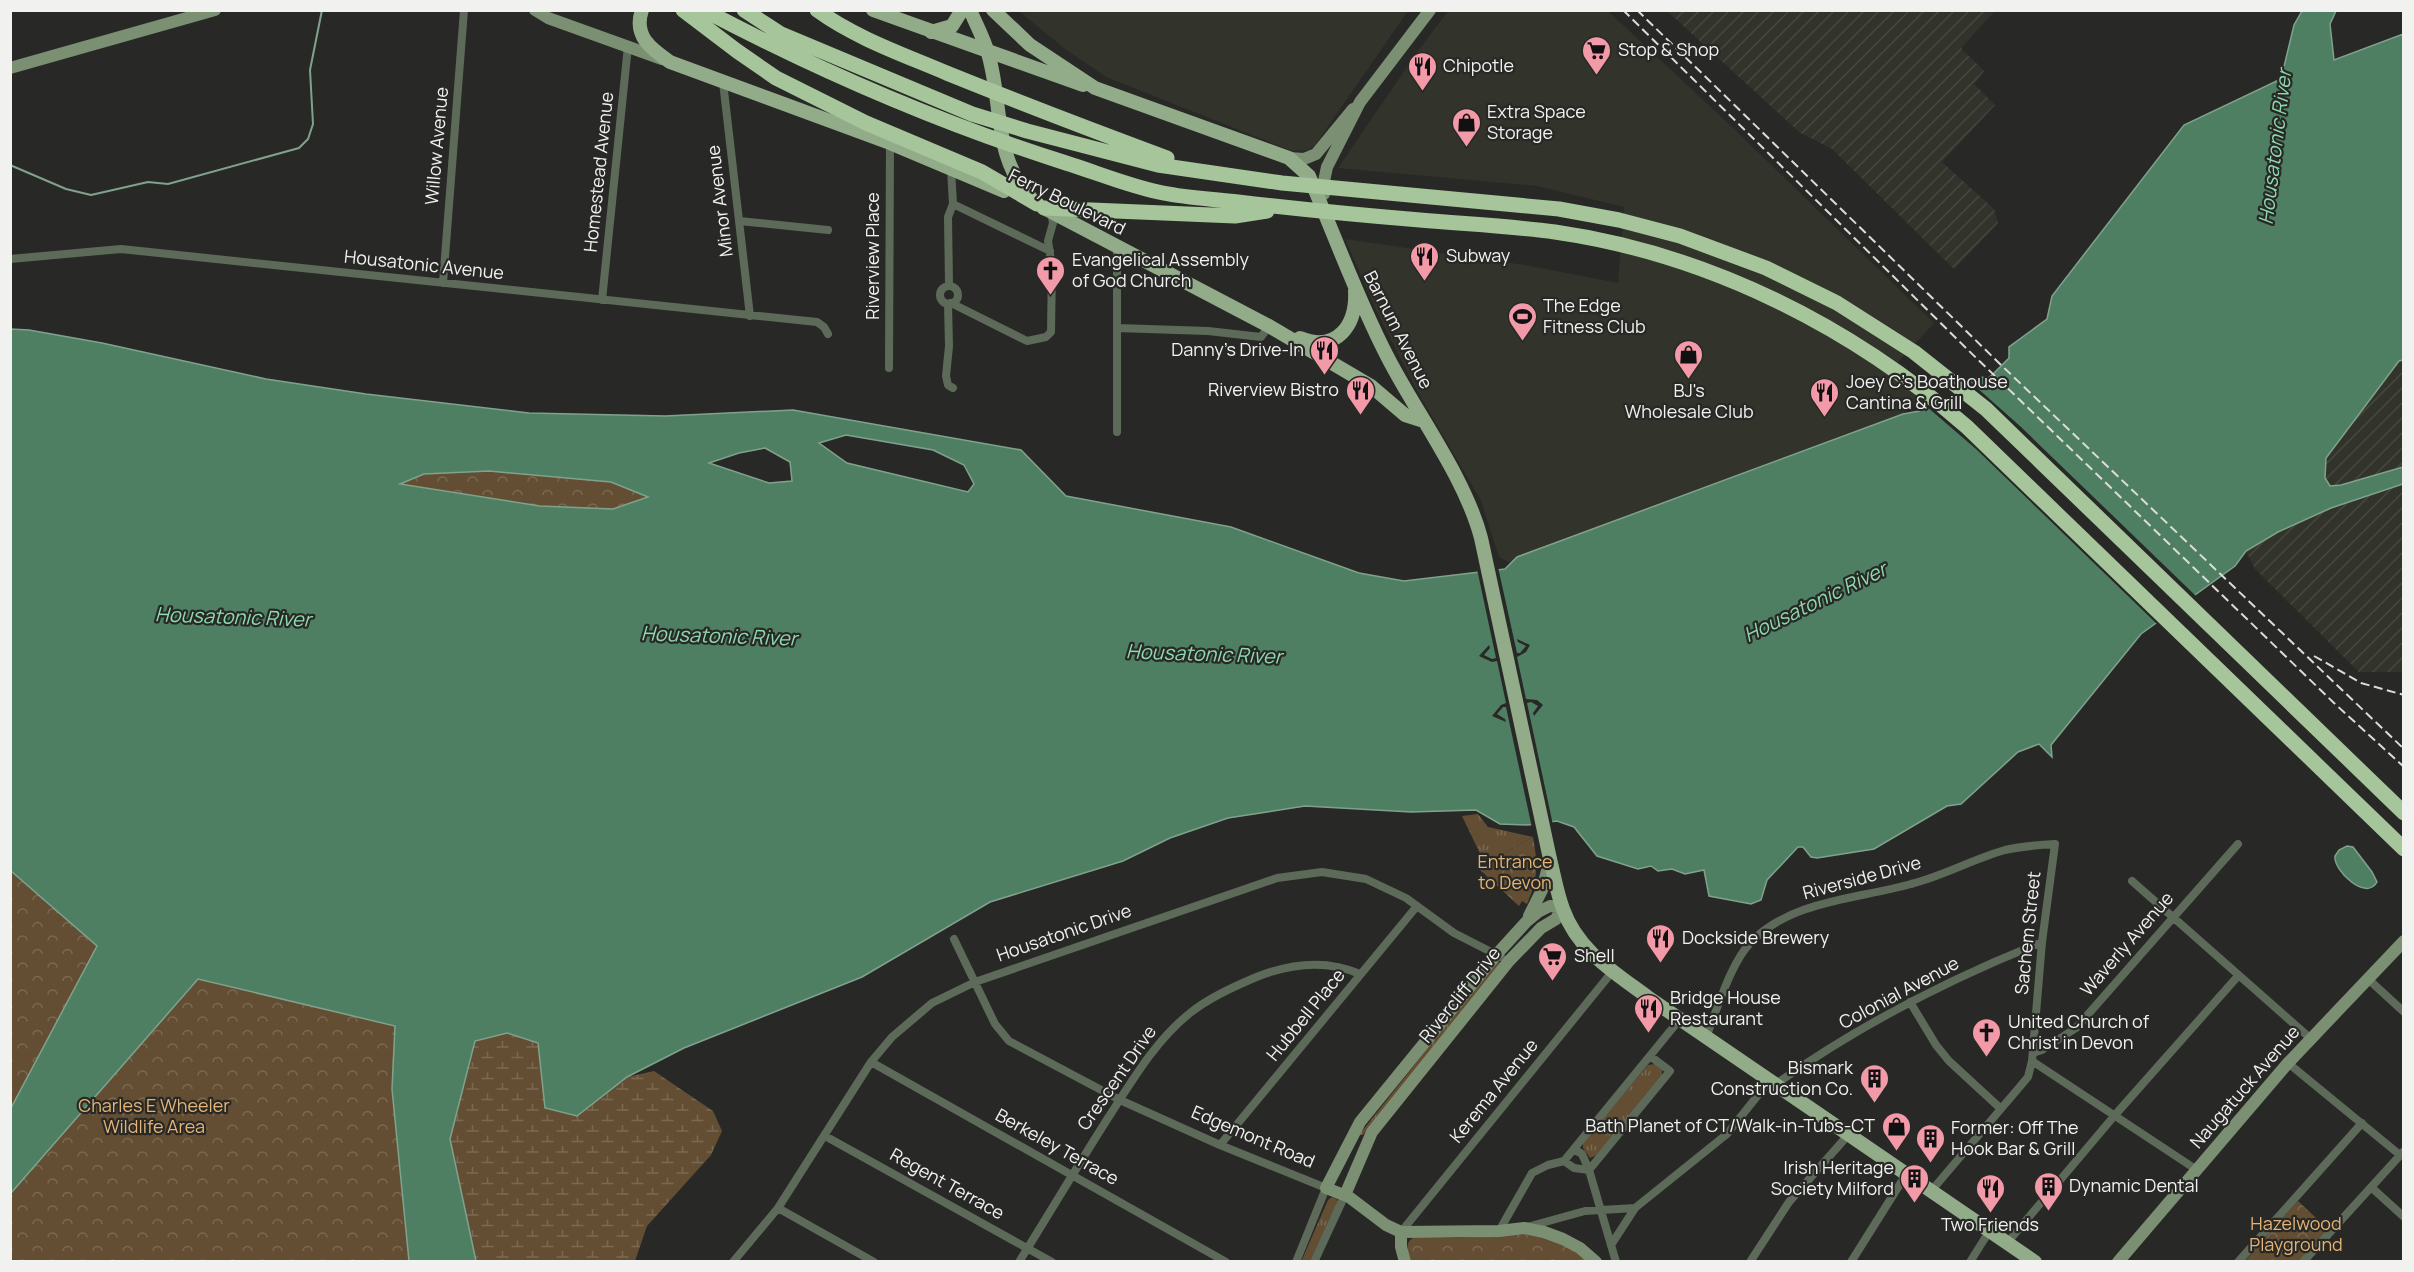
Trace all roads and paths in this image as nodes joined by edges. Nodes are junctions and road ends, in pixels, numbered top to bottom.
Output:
1 (215, 10) edge
2 (464, 10) edge
3 (535, 10) edge
4 (642, 10) edge
5 (683, 10) edge
6 (704, 10) edge
7 (744, 10) edge
8 (818, 10) edge
9 (873, 10) edge
10 (962, 10) edge
11 (970, 10) edge
12 (993, 10) edge
13 (1430, 10) edge
14 (931, 32) junction
15 (628, 46) junction
16 (988, 53) junction
17 (670, 62) junction
18 (10, 68) edge
19 (723, 82) junction
20 (1075, 83) junction
21 (989, 88) junction
22 (1095, 88) junction
23 (1360, 102) junction
24 (890, 143) junction
25 (1289, 158) junction
26 (951, 169) junction
27 (1209, 173) junction
28 (953, 204) junction
29 (1044, 208) junction
30 (1291, 208) junction
31 (1326, 216) junction
32 (739, 221) junction
33 (828, 230) dead end
34 (1118, 247) junction
35 (1050, 251) junction
36 (10, 259) edge
37 (443, 283) junction
38 (949, 285) junction
39 (1355, 287) junction
40 (602, 300) junction
41 (950, 304) junction
42 (750, 316) junction
43 (1269, 326) junction
44 (1117, 328) junction
45 (828, 334) dead end
46 (1283, 334) junction
47 (889, 368) dead end
48 (953, 388) dead end
49 (1424, 421) junction
50 (1117, 432) dead end
51 (2403, 813) edge
52 (2055, 844) joint
53 (2238, 844) dead end
54 (2403, 849) edge
55 (1549, 853) junction
56 (2132, 881) dead end
57 (1417, 906) junction
58 (1562, 907) junction
59 (2171, 918) junction
60 (1527, 921) junction
61 (954, 939) dead end
62 (2403, 941) edge
63 (2042, 942) junction
64 (1496, 955) junction
65 (1509, 961) junction
66 (1612, 972) junction
67 (1360, 974) junction
68 (2238, 976) junction
69 (2367, 978) junction
70 (975, 982) junction
71 (1910, 1002) junction
72 (2403, 1012) edge
73 (1680, 1019) junction
74 (1706, 1037) junction
75 (2310, 1038) junction
76 (1650, 1056) junction
77 (2032, 1057) junction
78 (871, 1062) junction
79 (2288, 1063) junction
80 (1773, 1082) junction
81 (1120, 1100) junction
82 (2001, 1108) junction
83 (2115, 1115) junction
84 (2362, 1123) junction
85 (1849, 1134) junction
86 (1353, 1135) junction
87 (825, 1136) junction
88 (1366, 1143) junction
89 (1220, 1145) junction
90 (1574, 1149) junction
91 (2402, 1153) edge
92 (1564, 1161) junction
93 (1589, 1170) junction
94 (2197, 1170) junction
95 (1907, 1173) junction
96 (1072, 1174) junction
97 (2371, 1187) junction
98 (1326, 1188) junction
99 (1932, 1190) junction
100 (1345, 1195) junction
101 (778, 1208) junction
102 (1635, 1208) junction
103 (1601, 1210) junction
104 (2403, 1217) edge
105 (1524, 1228) junction
106 (1990, 1230) junction
107 (1499, 1231) junction
108 (1401, 1232) junction
109 (2007, 1243) junction
110 (1611, 1245) junction
111 (1028, 1248) junction
112 (733, 1262) edge
113 (874, 1262) edge
114 (1019, 1262) edge
115 (1052, 1262) edge
116 (1226, 1262) edge
117 (1296, 1262) edge
118 (1314, 1262) edge
119 (1405, 1262) edge
120 (1596, 1262) edge
121 (1616, 1262) edge
122 (1750, 1262) edge
123 (1851, 1262) edge
124 (1970, 1262) edge
125 (2036, 1262) edge
126 (2118, 1262) edge
127 (2238, 1262) edge
128 (2303, 1262) edge

1 - 18 street
2 - 37 street, Willow Avenue
3 - 15 street, Ferry Boulevard
4 - 17 main road, Ferry Boulevard
5 - 29 highway
6 - 30 highway
7 - 27 highway
8 - 21 highway
9 - 14 main road
10 - 14 main road
11 - 16 main road
12 - 22 main road, Barnum Avenue
13 - 23 street
14 - 16 main road
15 - 17 street, Ferry Boulevard
15 - 40 street, Homestead Avenue
16 - 20 main road
16 - 21 main road
17 - 19 main road, Ferry Boulevard
19 - 24 main road, Ferry Boulevard
19 - 32 street, Minor Avenue
20 - 21 main road
20 - 22 main road
21 - 27 highway
21 - 29 main road
22 - 25 main road, Barnum Avenue
23 - 25 street
23 - 31 street
24 - 26 main road, Ferry Boulevard
24 - 47 street, Riverview Place
25 - 31 main road, Barnum Avenue
26 - 28 street
26 - 29 main road, Ferry Boulevard
27 - 51 highway
28 - 35 street
28 - 38 street
29 - 30 highway
29 - 34 main road, Ferry Boulevard
29 - 35 street
30 - 54 highway
31 - 39 main road, Barnum Avenue
32 - 33 street
32 - 42 street, Minor Avenue
34 - 43 main road, Ferry Boulevard
34 - 44 street
35 - 41 street
36 - 37 street, Housatonic Avenue
37 - 40 street, Housatonic Avenue
38 - 41 street
38 - 41 street
39 - 46 main road
39 - 49 main road, Barnum Avenue
40 - 42 street, Housatonic Avenue
41 - 48 street
42 - 45 street, Housatonic Avenue
43 - 44 street
43 - 46 main road, Ferry Boulevard
44 - 50 street
46 - 49 main road, Ferry Boulevard
49 - 55 main road, Barnum Avenue
52 - 63 street, Sachem Street
52 - 74 street, Riverside Drive
53 - 59 street, Waverly Avenue
55 - 58 main road, Barnum Avenue
55 - 60 street, Rivercliff Drive
56 - 59 street
57 - 64 street, Housatonic Drive
57 - 67 street, Hubbell Place
57 - 70 street, Housatonic Drive
58 - 60 street, Rivercliff Drive
58 - 65 street, Rivercliff Drive
58 - 66 main road, Barnum Avenue
59 - 68 street
59 - 77 street, Waverly Avenue
60 - 64 street, Rivercliff Drive
61 - 70 street, Edgemont Road
62 - 69 street, Naugatuck Avenue
63 - 71 street, Colonial Avenue
63 - 77 street, Sachem Street
64 - 65 street, Housatonic Drive
64 - 86 street, Rivercliff Drive
65 - 88 street, Rivercliff Drive
66 - 73 main road, Barnum Avenue
66 - 108 street, Kerema Avenue
67 - 81 street, Crescent Drive
67 - 89 street, Hubbell Place
68 - 75 street
68 - 83 street
69 - 72 street
69 - 75 street, Naugatuck Avenue
70 - 78 street, Housatonic Drive
70 - 81 street, Edgemont Road
71 - 80 street, Colonial Avenue
71 - 82 street
73 - 74 main road, Barnum Avenue
73 - 76 street
74 - 80 main road, Barnum Avenue
75 - 79 street, Naugatuck Avenue
76 - 90 street
76 - 93 street
77 - 82 street
77 - 83 street
78 - 87 street, Housatonic Drive
78 - 96 street, Berkeley Terrace
79 - 84 street
79 - 94 street, Naugatuck Avenue
80 - 85 main road, Barnum Avenue
80 - 102 street, Colonial Avenue
81 - 89 street, Edgemont Road
81 - 96 street, Crescent Drive
82 - 99 street
83 - 94 street
83 - 109 street
84 - 91 street
84 - 127 street
85 - 95 main road, Barnum Avenue
85 - 122 street
86 - 88 street
86 - 98 street, Rivercliff Drive
87 - 101 street, Housatonic Drive
87 - 111 street, Regent Terrace
88 - 100 street, Rivercliff Drive
89 - 98 street, Edgemont Road
90 - 92 street
90 - 93 street
91 - 97 street
92 - 93 street
92 - 107 street
93 - 103 street
94 - 126 street, Naugatuck Avenue
95 - 99 main road, Barnum Avenue
95 - 123 street
96 - 111 street, Crescent Drive
96 - 116 street, Berkeley Terrace
97 - 104 street
97 - 128 street
98 - 100 street, Edgemont Road
98 - 117 street, Rivercliff Drive
99 - 106 main road, Barnum Avenue
100 - 108 street, Edgemont Road
100 - 118 street, Rivercliff Drive
101 - 112 street, Housatonic Drive
101 - 113 street
102 - 103 street
102 - 110 street, Colonial Avenue
103 - 105 street
103 - 110 street
105 - 107 street
105 - 120 street
106 - 109 main road, Barnum Avenue
106 - 124 street
107 - 108 street
108 - 119 street
109 - 125 main road, Barnum Avenue
110 - 121 street
111 - 114 street, Crescent Drive
111 - 115 street, Regent Terrace

